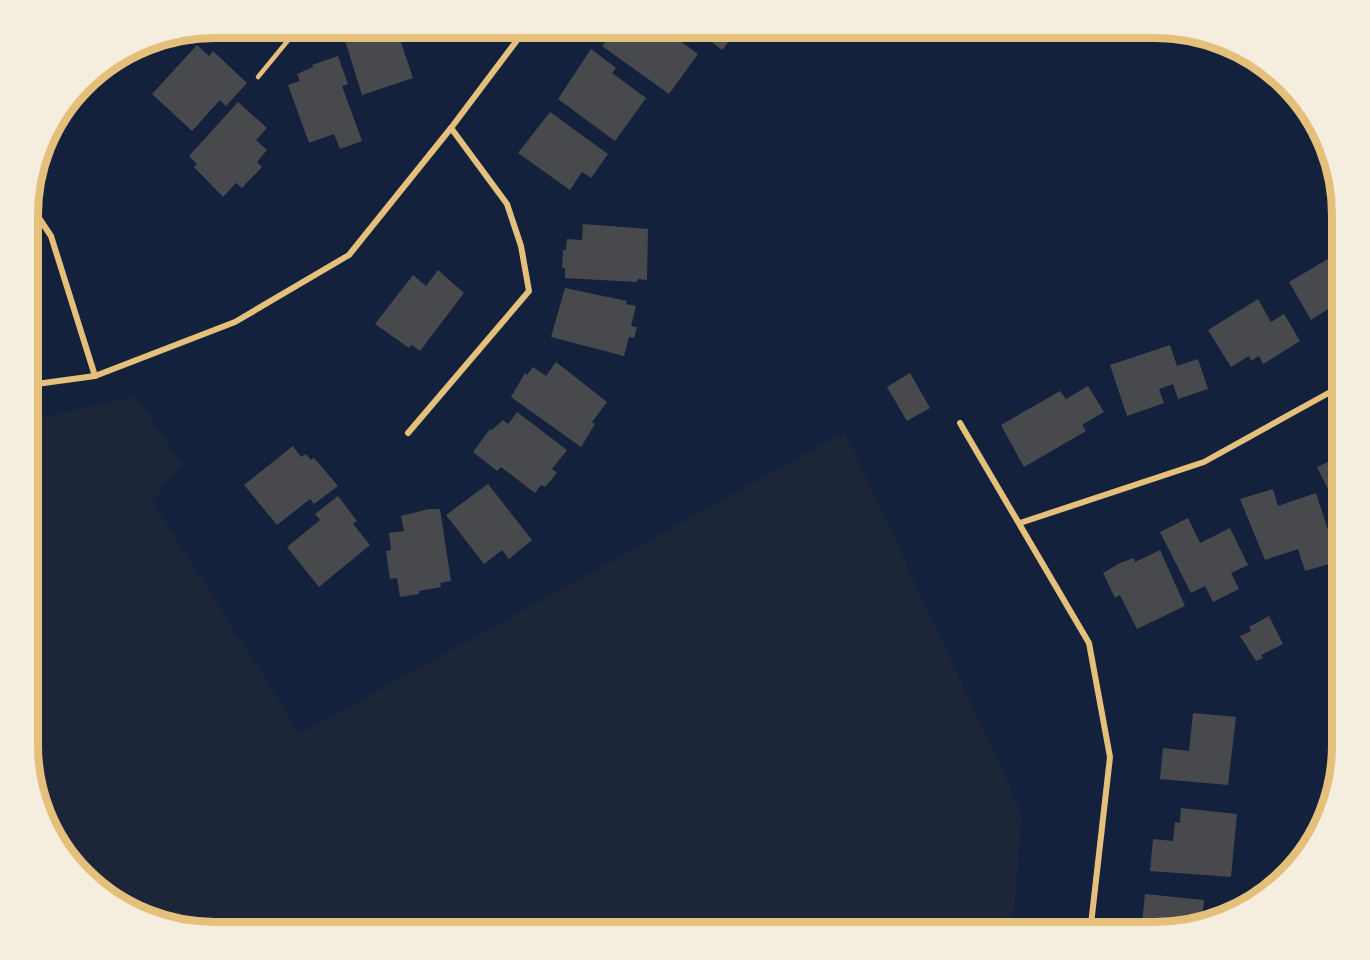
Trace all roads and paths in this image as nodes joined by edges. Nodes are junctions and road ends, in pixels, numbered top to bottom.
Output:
1 (291, 37) edge
2 (519, 37) edge
3 (258, 76) dead end
4 (451, 128) junction
5 (38, 217) edge
6 (95, 376) junction
7 (38, 384) edge
8 (1332, 391) edge
9 (960, 423) dead end
10 (408, 433) dead end
11 (1020, 523) junction
12 (1091, 922) edge

1 - 3 lane
2 - 4 street
4 - 6 street
4 - 10 street
5 - 6 street
6 - 7 street
8 - 11 street
9 - 11 street
11 - 12 street

